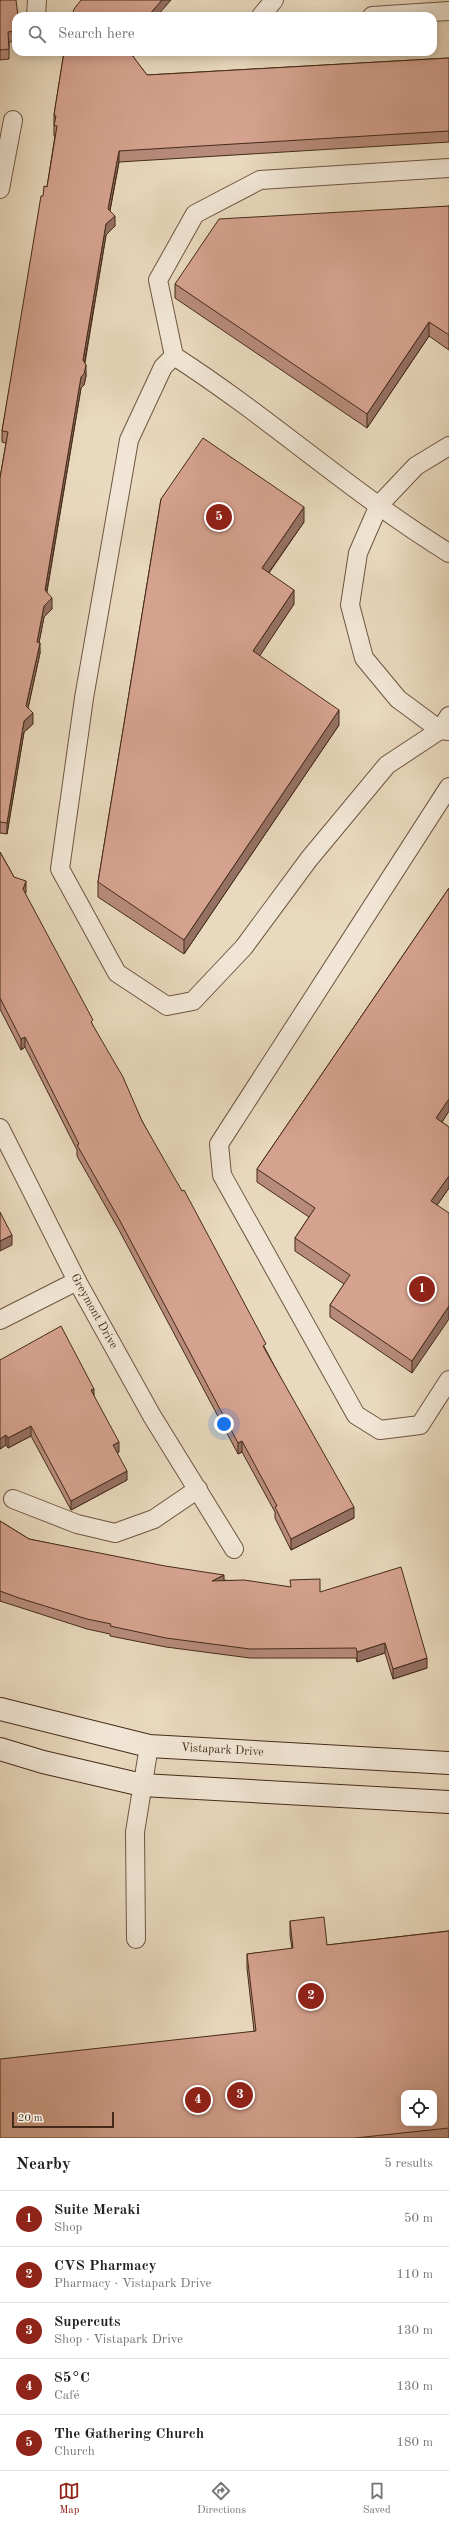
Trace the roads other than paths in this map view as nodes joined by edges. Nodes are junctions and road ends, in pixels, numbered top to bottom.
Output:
1 (37, 0) edge
2 (274, 0) edge
3 (449, 11) edge
4 (36, 12) edge
5 (264, 12) edge
6 (434, 12) edge
7 (13, 120) dead end
8 (449, 168) edge
9 (0, 188) edge
10 (174, 356) junction
11 (449, 446) edge
12 (379, 505) junction
13 (449, 553) edge
14 (446, 726) edge
15 (449, 787) edge
16 (0, 1128) edge
17 (77, 1281) junction
18 (0, 1320) edge
19 (449, 1380) edge
20 (198, 1489) junction
21 (13, 1498) dead end
22 (234, 1548) dead end
23 (0, 1709) edge
24 (149, 1746) junction
25 (0, 1749) edge
26 (449, 1763) edge
27 (142, 1785) junction
28 (449, 1802) edge
29 (136, 1940) dead end

1 - 4 lane
2 - 5 lane
3 - 6 lane
7 - 9 lane
8 - 10 lane
10 - 12 lane
10 - 14 lane
11 - 12 lane
12 - 13 lane
12 - 14 lane
15 - 19 lane
16 - 17 lane, Greymont Drive
17 - 18 lane
17 - 20 lane, Greymont Drive
20 - 21 lane
20 - 22 lane, Greymont Drive
23 - 24 street, Vistapark Drive
24 - 26 street, Vistapark Drive
24 - 27 lane
25 - 27 street
27 - 28 street
27 - 29 lane

